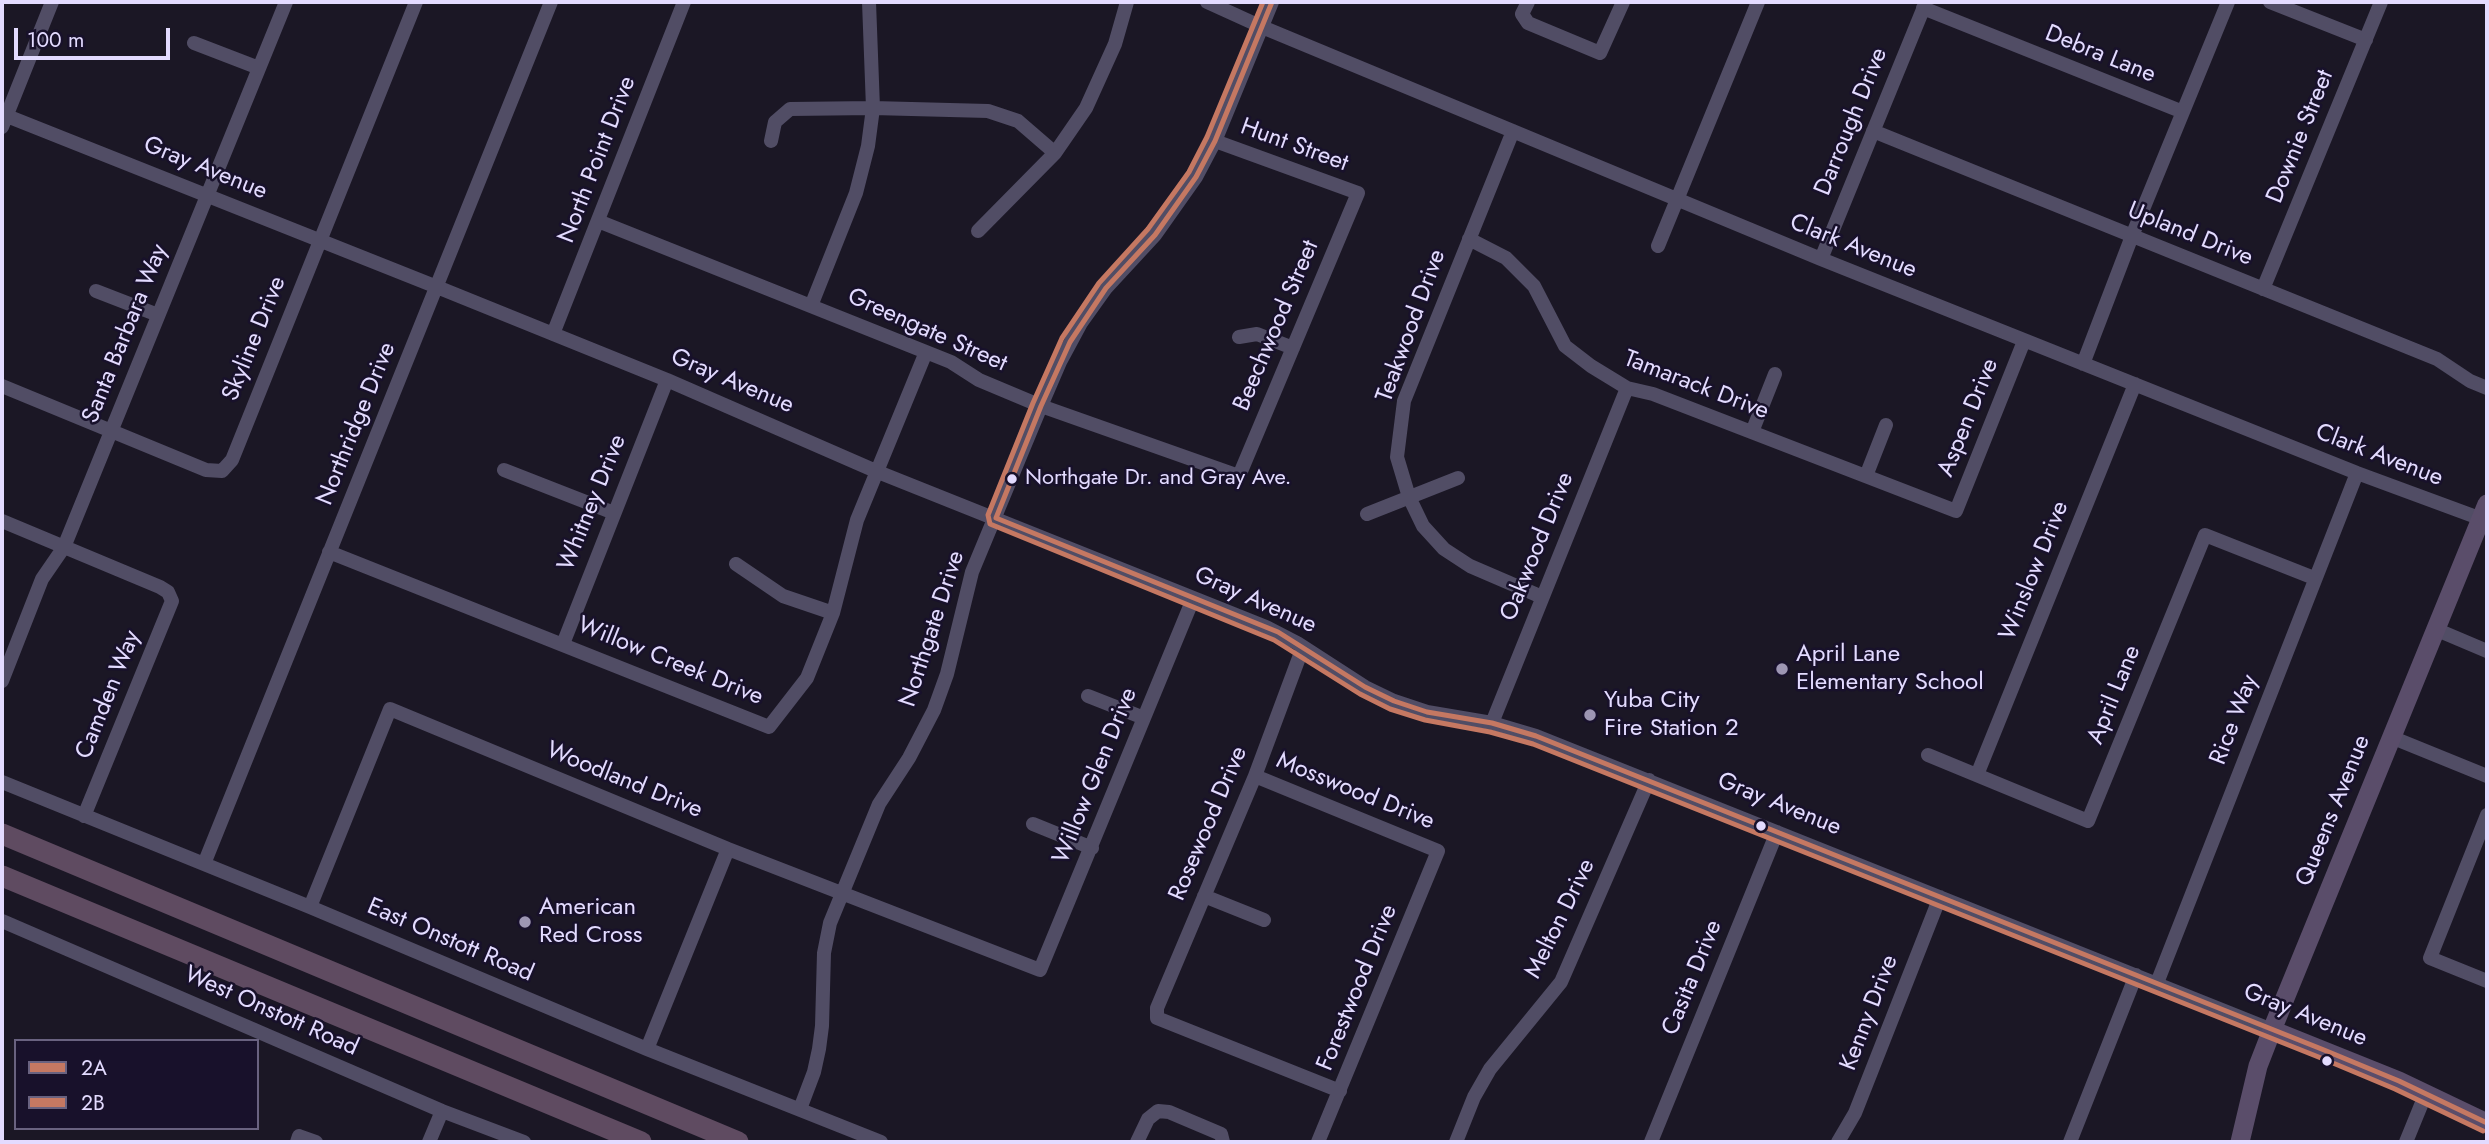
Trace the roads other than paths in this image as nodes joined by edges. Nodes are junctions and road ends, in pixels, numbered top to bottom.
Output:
1 (52, 2) edge
2 (286, 2) edge
3 (416, 2) edge
4 (551, 2) edge
5 (684, 2) edge
6 (869, 2) edge
7 (1127, 2) edge
8 (1207, 2) edge
9 (1272, 2) edge
10 (1528, 2) edge
11 (1623, 2) edge
12 (1758, 2) edge
13 (2228, 2) edge
14 (2270, 2) edge
15 (2381, 2) edge
16 (1924, 5) edge
17 (1262, 27) junction
18 (2365, 40) junction
19 (194, 43) dead end
20 (259, 68) junction
21 (873, 108) junction
22 (2183, 112) junction
23 (3, 119) edge
24 (1513, 131) junction
25 (1873, 131) junction
26 (771, 141) dead end
27 (1215, 141) junction
28 (1055, 153) junction
29 (1358, 193) joint
30 (207, 195) junction
31 (1678, 199) junction
32 (598, 221) junction
33 (978, 231) dead end
34 (2132, 236) junction
35 (1469, 239) junction
36 (319, 240) junction
37 (1658, 246) dead end
38 (1821, 259) junction
39 (437, 287) junction
40 (2263, 289) junction
41 (96, 291) dead end
42 (811, 306) junction
43 (158, 315) junction
44 (553, 334) junction
45 (1239, 337) dead end
46 (2024, 341) junction
47 (1293, 348) junction
48 (926, 352) junction
49 (2083, 364) junction
50 (1775, 374) dead end
51 (667, 380) junction
52 (2135, 384) junction
53 (2, 386) edge
54 (1627, 388) junction
55 (2487, 388) edge
56 (1041, 406) junction
57 (1886, 425) dead end
58 (111, 431) junction
59 (1752, 432) junction
60 (503, 470) dead end
61 (877, 472) junction
62 (2357, 473) junction
63 (1239, 476) joint
64 (1866, 477) junction
65 (1458, 478) dead end
66 (1409, 497) junction
67 (1956, 512) joint
68 (614, 513) junction
69 (1367, 514) dead end
70 (2485, 514) edge
71 (996, 519) junction
72 (2, 521) edge
73 (64, 547) junction
74 (329, 552) junction
75 (736, 564) dead end
76 (2314, 578) junction
77 (1542, 597) junction
78 (1193, 599) junction
79 (833, 613) junction
80 (2435, 629) junction
81 (563, 644) junction
82 (1303, 648) junction
83 (2487, 651) edge
84 (2, 681) edge
85 (1088, 696) dead end
86 (1144, 718) junction
87 (1492, 723) junction
88 (2390, 737) junction
89 (1928, 755) dead end
90 (1977, 775) junction
91 (1255, 776) junction
92 (2487, 776) edge
93 (1649, 780) junction
94 (2, 782) edge
95 (2487, 815) edge
96 (84, 816) junction
97 (1033, 824) dead end
98 (1777, 832) junction
99 (2, 834) edge
100 (1092, 848) junction
101 (728, 849) junction
102 (1438, 851) joint
103 (204, 864) junction
104 (2, 876) edge
105 (842, 893) junction
106 (1204, 896) junction
107 (1940, 897) junction
108 (310, 907) junction
109 (1264, 920) dead end
110 (2, 921) edge
111 (1040, 970) joint
112 (2136, 975) junction
113 (2487, 981) edge
114 (2157, 984) junction
115 (2272, 1030) junction
116 (647, 1049) junction
117 (1340, 1091) junction
118 (2426, 1093) junction
119 (800, 1110) junction
120 (442, 1111) junction
121 (2487, 1123) edge
122 (297, 1142) edge
123 (316, 1142) edge
124 (429, 1142) edge
125 (524, 1142) edge
126 (641, 1142) edge
127 (738, 1142) edge
128 (881, 1142) edge
129 (1137, 1142) edge
130 (1223, 1142) edge
131 (1318, 1142) edge
132 (1456, 1142) edge
133 (1651, 1142) edge
134 (1838, 1142) edge
135 (2070, 1142) edge
136 (2240, 1142) edge
137 (2406, 1142) edge

1 - 23 street
2 - 20 street, Santa Barbara Way
3 - 36 street, Skyline Drive
4 - 39 street, Northridge Drive
5 - 32 street, North Point Drive
6 - 21 street
7 - 28 street
8 - 17 street, Clark Avenue
9 - 17 street, Northgate Drive
10 - 11 street
12 - 31 street
13 - 22 street
14 - 18 street
15 - 18 street, Downie Street
16 - 22 street, Debra Lane
16 - 25 street, Darrough Drive
17 - 24 street, Clark Avenue
17 - 27 street, Northgate Drive
18 - 40 street, Downie Street
19 - 20 street
20 - 30 street, Santa Barbara Way
21 - 26 street
21 - 28 street
21 - 42 street
22 - 34 street
23 - 30 street, Gray Avenue
24 - 31 street, Clark Avenue
24 - 35 street, Teakwood Drive
25 - 34 street, Upland Drive
25 - 38 street, Darrough Drive
27 - 29 street, Hunt Street
27 - 56 street, Northgate Drive
28 - 33 street
29 - 47 street, Beechwood Street
30 - 36 street, Gray Avenue
30 - 43 street, Santa Barbara Way
31 - 37 street
31 - 38 street, Clark Avenue
32 - 42 street, Greengate Street
32 - 44 street, North Point Drive
34 - 40 street, Upland Drive
34 - 49 street
35 - 54 street, Tamarack Drive
35 - 66 street, Teakwood Drive
36 - 39 street, Gray Avenue
36 - 58 street, Skyline Drive
38 - 46 street, Clark Avenue
39 - 44 street, Gray Avenue
39 - 74 street, Northridge Drive
40 - 55 street, Upland Drive
41 - 43 street
42 - 48 street, Greengate Street
43 - 58 street, Santa Barbara Way
44 - 51 street, Gray Avenue
45 - 47 street
46 - 49 street, Clark Avenue
46 - 67 street, Aspen Drive
47 - 63 street, Beechwood Street
48 - 56 street, Greengate Street
48 - 61 street, Willow Creek Drive
49 - 52 street, Clark Avenue
50 - 59 street
51 - 61 street, Gray Avenue
51 - 68 street, Whitney Drive
52 - 62 street, Clark Avenue
52 - 90 street, Winslow Drive
53 - 58 street, Skyline Drive
54 - 59 street, Tamarack Drive
54 - 77 street, Oakwood Drive
56 - 63 street, Greengate Street
56 - 71 street, Northgate Drive
57 - 64 street
58 - 73 street, Santa Barbara Way
59 - 64 street, Tamarack Drive
60 - 68 street
61 - 71 street, Gray Avenue
61 - 79 street, Willow Creek Drive
62 - 70 street, Clark Avenue
62 - 76 street, Rice Way
64 - 67 street, Tamarack Drive
65 - 66 street
66 - 69 street
66 - 77 street, Teakwood Drive
68 - 81 street, Whitney Drive
70 - 80 main road, Queens Avenue
71 - 78 street, Gray Avenue
71 - 105 street, Northgate Drive
72 - 73 street
73 - 84 street, Santa Barbara Way
73 - 96 street, Camden Way
74 - 81 street, Willow Creek Drive
74 - 103 street, Northridge Drive
75 - 79 street
76 - 90 street, April Lane
76 - 114 street, Rice Way
77 - 87 street, Oakwood Drive
78 - 82 street, Gray Avenue
78 - 86 street, Willow Glen Drive
79 - 81 street, Willow Creek Drive
80 - 83 street
80 - 88 main road, Queens Avenue
82 - 87 street, Gray Avenue
82 - 91 street, Rosewood Drive
85 - 86 street
86 - 100 street, Willow Glen Drive
87 - 93 street, Gray Avenue
88 - 92 street
88 - 115 main road, Queens Avenue
89 - 90 street, April Lane
91 - 102 street, Mosswood Drive
91 - 106 street, Rosewood Drive
93 - 98 street, Gray Avenue
93 - 132 street, Melton Drive
94 - 96 street, East Onstott Road
95 - 113 street
96 - 103 street, East Onstott Road
97 - 100 street
98 - 107 street, Gray Avenue
98 - 133 street, Casita Drive
99 - 127 highway
100 - 111 street, Willow Glen Drive
101 - 105 street, Woodland Drive
101 - 108 street, Woodland Drive
101 - 116 street
102 - 117 street, Forestwood Drive
103 - 108 street, East Onstott Road
104 - 126 highway
105 - 111 street, Woodland Drive
105 - 119 street, Northgate Drive
106 - 109 street
106 - 117 street, Rosewood Drive
107 - 112 street, Gray Avenue
107 - 134 street, Kenny Drive
108 - 116 street, East Onstott Road
110 - 120 street, West Onstott Road
112 - 114 street, Gray Avenue
112 - 135 street
114 - 115 street, Gray Avenue
115 - 118 main road, Gray Avenue
115 - 136 main road, Queens Avenue
116 - 119 street, East Onstott Road
117 - 131 street, Forestwood Drive
118 - 121 main road, Gray Avenue
118 - 137 street
119 - 128 street, East Onstott Road
120 - 124 street
120 - 125 street, West Onstott Road
122 - 123 street
129 - 130 street

